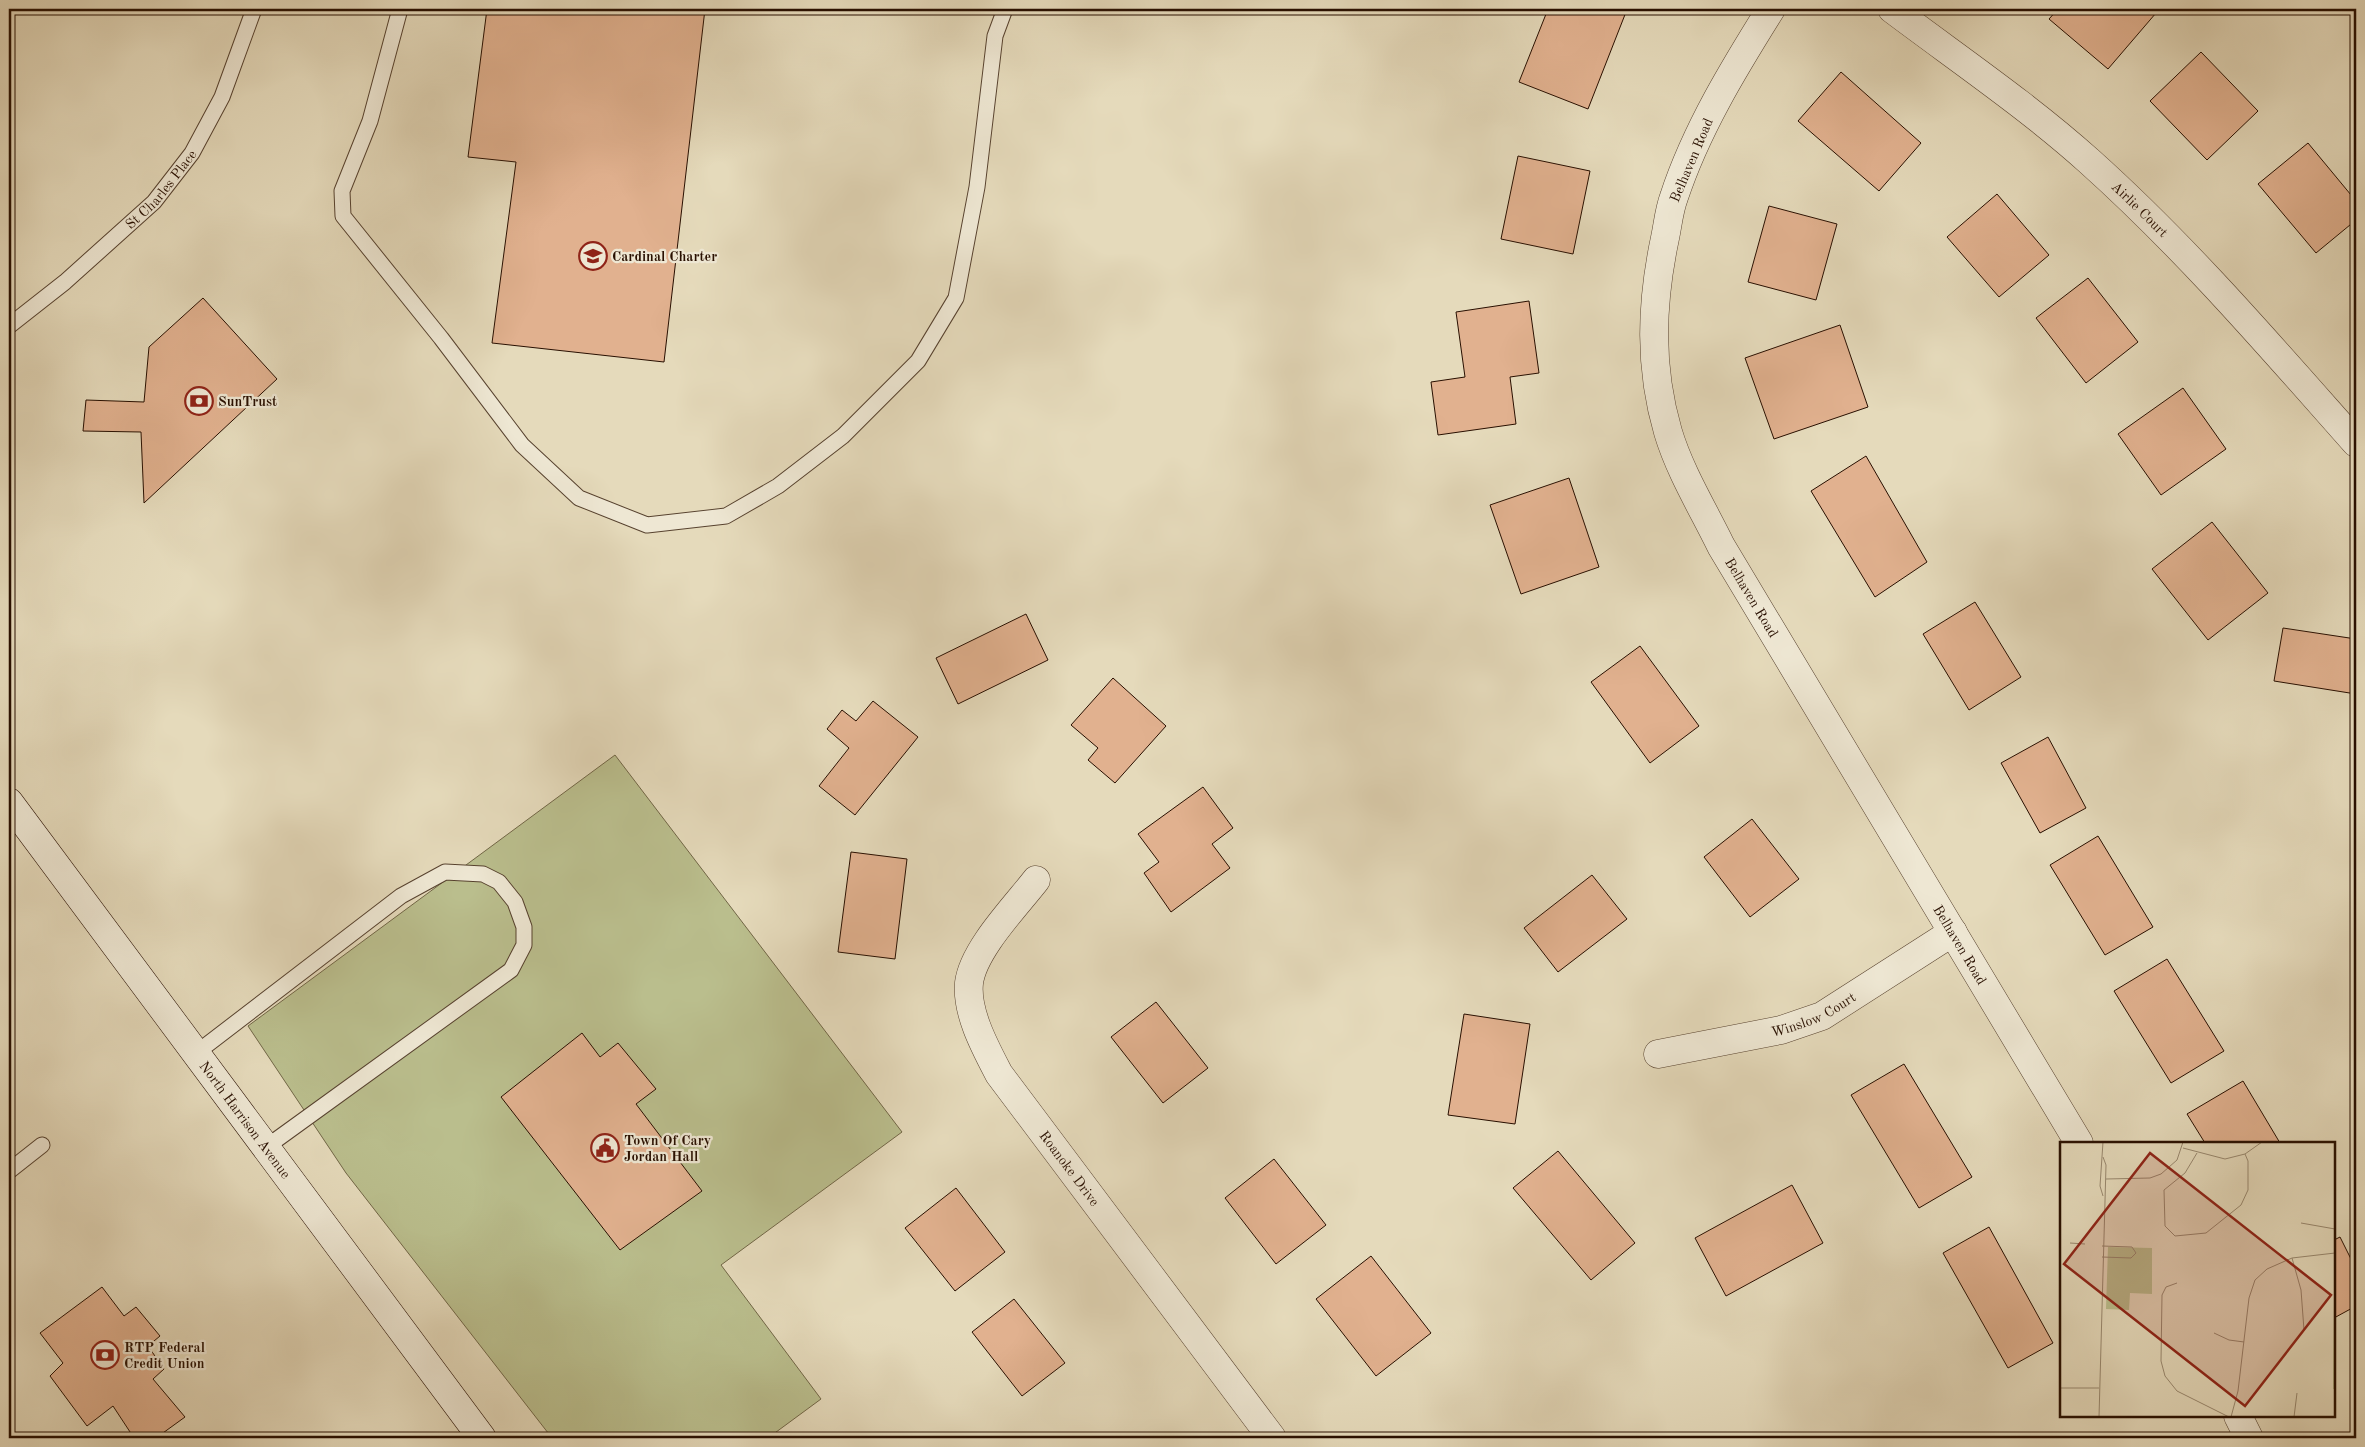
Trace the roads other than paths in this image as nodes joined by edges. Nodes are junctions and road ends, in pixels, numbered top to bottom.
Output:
1 (254, 9) edge
2 (400, 9) edge
3 (1005, 9) edge
4 (1772, 9) edge
5 (1892, 9) edge
6 (9, 326) edge
7 (2356, 443) edge
8 (9, 802) edge
9 (1036, 880) dead end
10 (1953, 932) junction
11 (195, 1054) junction
12 (1658, 1054) dead end
13 (2078, 1142) edge
14 (42, 1145) dead end
15 (265, 1148) junction
16 (9, 1170) edge
17 (2239, 1417) edge
18 (482, 1438) edge
19 (1272, 1438) edge
20 (2250, 1438) edge

1 - 6 lane, St Charles Place
2 - 3 lane
4 - 10 street, Belhaven Road
5 - 7 street, Airlie Court
8 - 11 street, North Harrison Avenue
9 - 19 street, Roanoke Drive
10 - 12 street, Winslow Court
10 - 13 street, Belhaven Road
11 - 15 street, North Harrison Avenue
11 - 15 lane
14 - 16 lane
15 - 18 street, North Harrison Avenue
17 - 20 street

